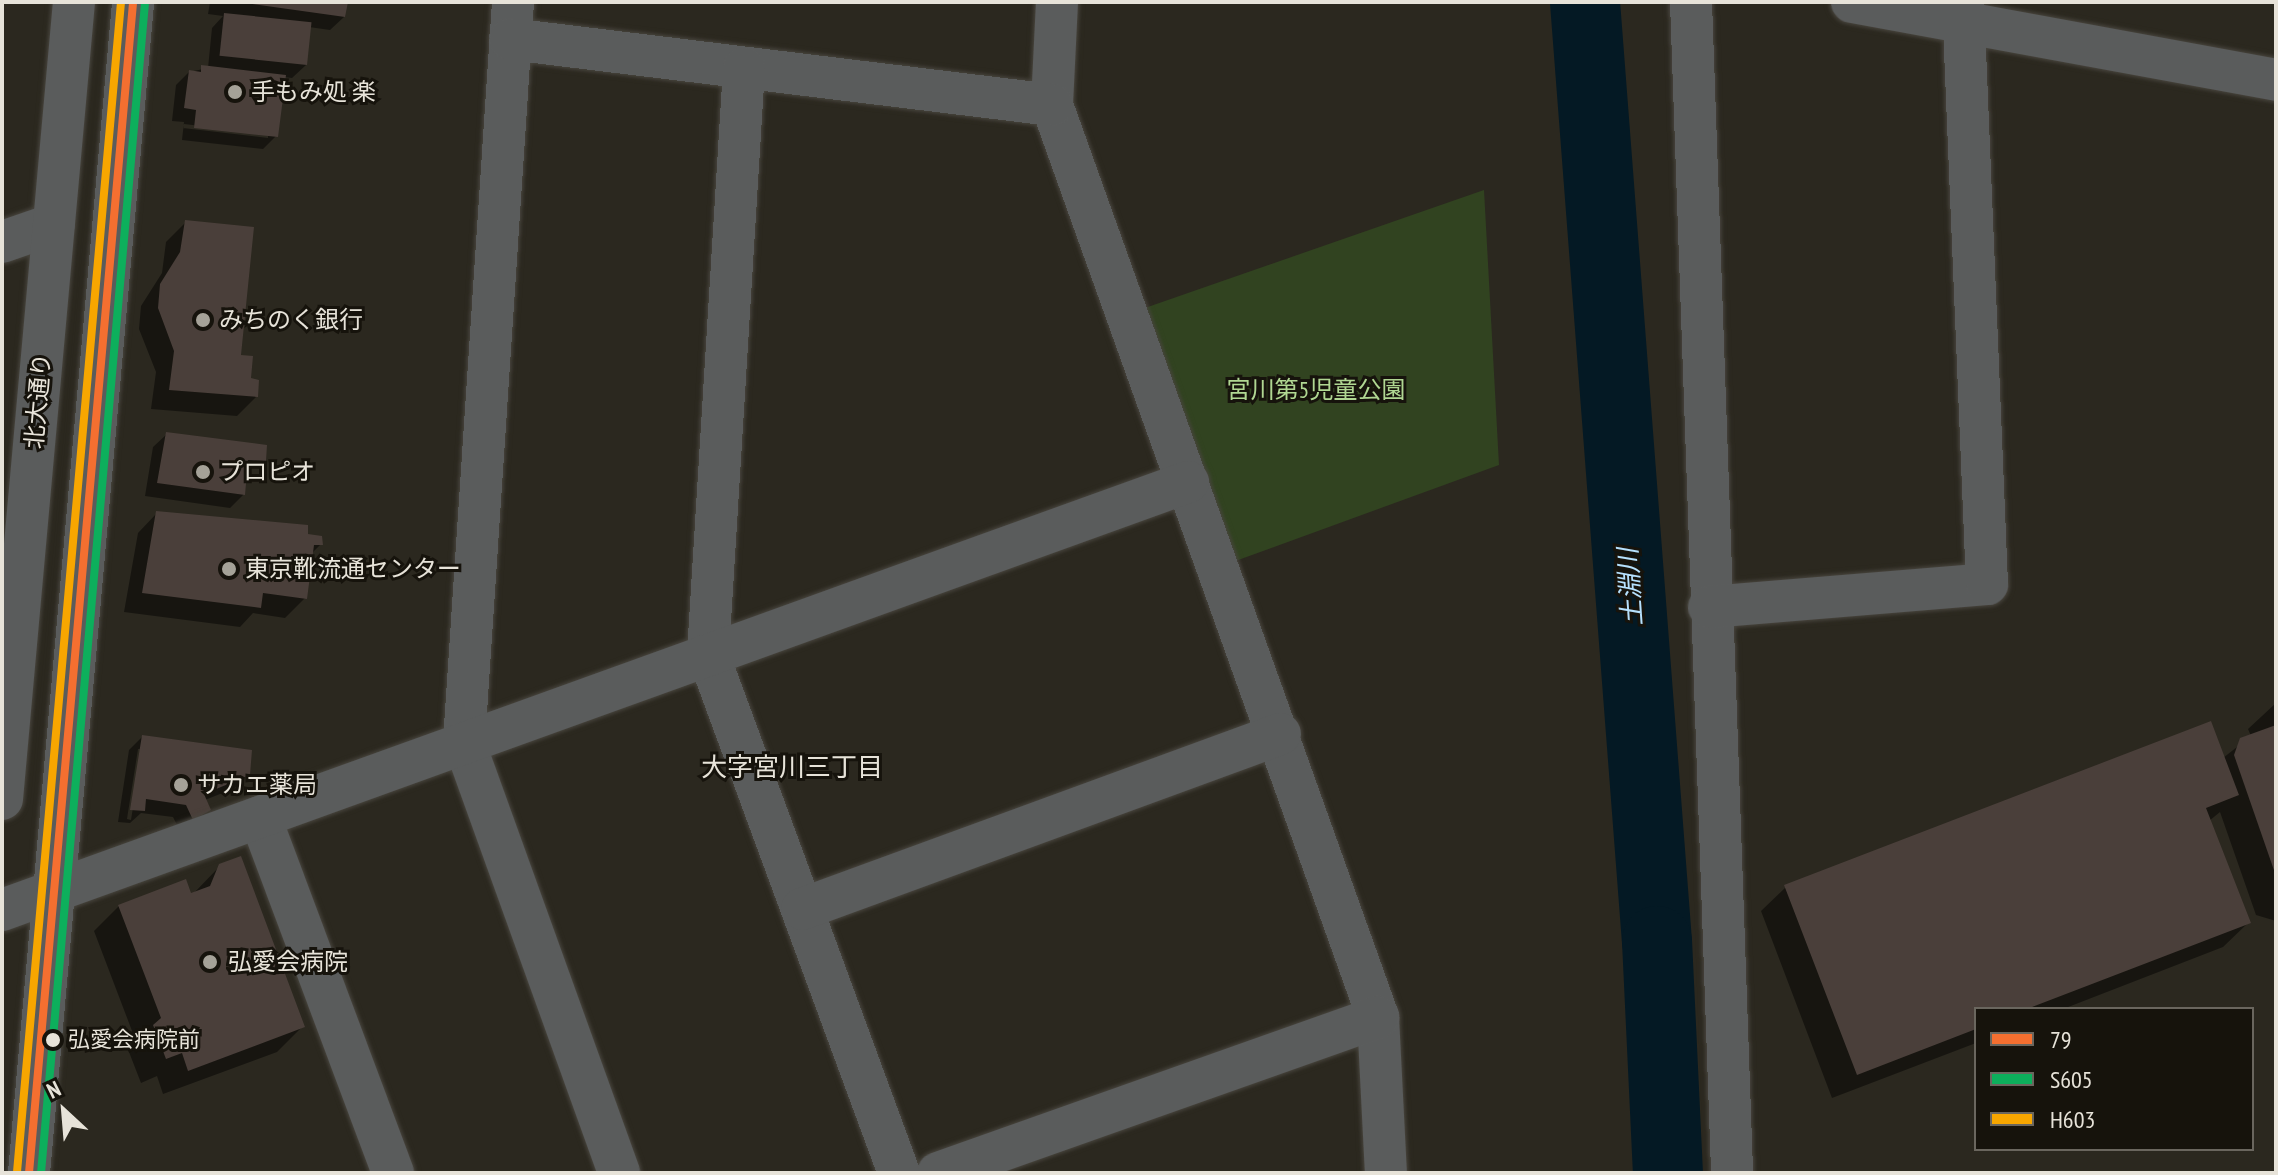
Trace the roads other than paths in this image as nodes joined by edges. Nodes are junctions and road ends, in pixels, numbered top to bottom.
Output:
1 (74, 2) edge
2 (133, 2) edge
3 (1057, 2) edge
4 (1691, 2) edge
5 (1852, 2) edge
6 (1964, 12) edge
7 (511, 20) edge
8 (744, 68) junction
9 (2276, 80) edge
10 (1052, 105) junction
11 (54, 224) junction
12 (2, 242) edge
13 (1188, 482) junction
14 (1709, 607) junction
15 (708, 654) junction
16 (1280, 734) junction
17 (464, 742) junction
18 (2, 799) edge
19 (260, 817) junction
20 (54, 891) junction
21 (802, 909) junction
22 (2, 910) edge
23 (1378, 1017) junction
24 (1742, 1172) edge
25 (29, 1173) edge
26 (393, 1173) edge
27 (619, 1173) edge
28 (899, 1173) edge
29 (938, 1173) edge
30 (1386, 1173) edge

1 - 11 street, 北大通り
2 - 20 street
3 - 10 street
4 - 14 street
5 - 6 street
6 - 9 street
6 - 14 street
7 - 8 street
7 - 17 street
8 - 10 street
8 - 15 street
10 - 13 street
11 - 12 street
11 - 18 street, 北大通り
13 - 15 street
13 - 16 street
14 - 24 street
15 - 17 street
15 - 21 street
16 - 21 street
16 - 23 street
17 - 19 street
17 - 27 street
19 - 20 street
19 - 26 street
20 - 22 street
20 - 25 street
21 - 28 street
23 - 29 street
23 - 30 street

